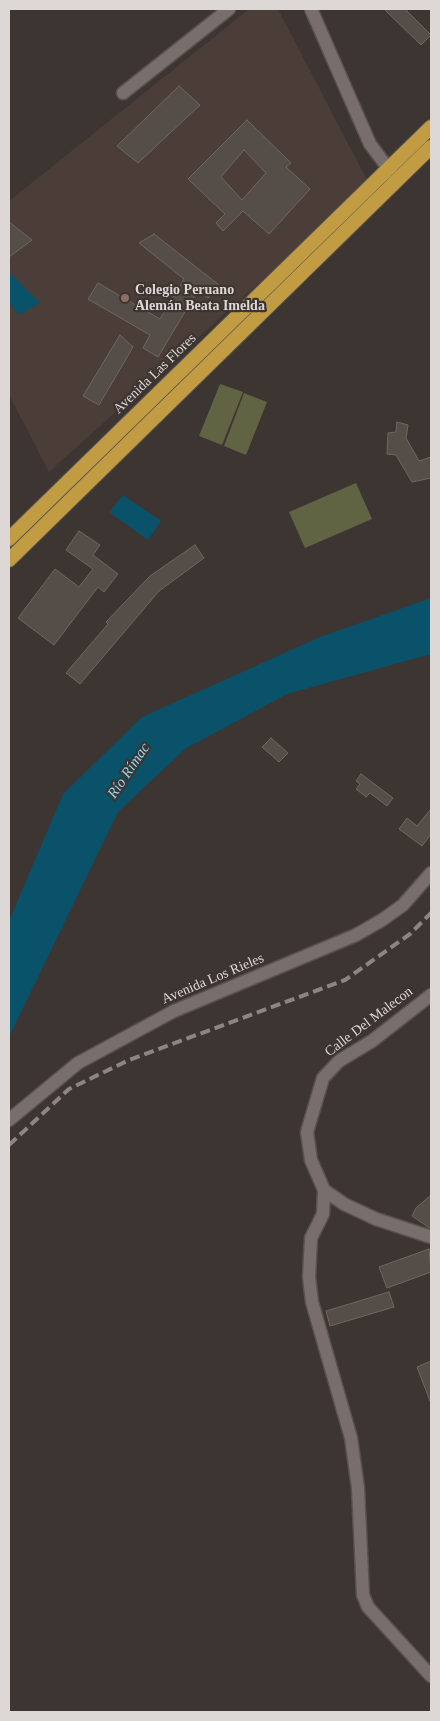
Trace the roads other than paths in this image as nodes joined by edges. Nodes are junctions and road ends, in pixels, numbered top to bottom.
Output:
1 (229, 9) edge
2 (311, 9) edge
3 (123, 93) dead end
4 (431, 127) edge
5 (431, 147) edge
6 (388, 169) junction
7 (397, 180) junction
8 (56, 493) junction
9 (66, 503) junction
10 (9, 539) edge
11 (9, 560) edge
12 (431, 872) edge
13 (431, 995) edge
14 (9, 1120) edge
15 (324, 1190) junction
16 (431, 1237) edge
17 (431, 1676) edge

1 - 3 street
2 - 6 street
4 - 6 highway, Avenida Las Flores
5 - 7 highway
6 - 7 street
6 - 8 highway, Avenida Las Flores
7 - 9 highway
8 - 9 highway
8 - 10 highway, Avenida Las Flores
9 - 11 highway
12 - 14 street, Avenida Los Rieles
13 - 15 street, Calle Del Malecon
15 - 16 street
15 - 17 street

